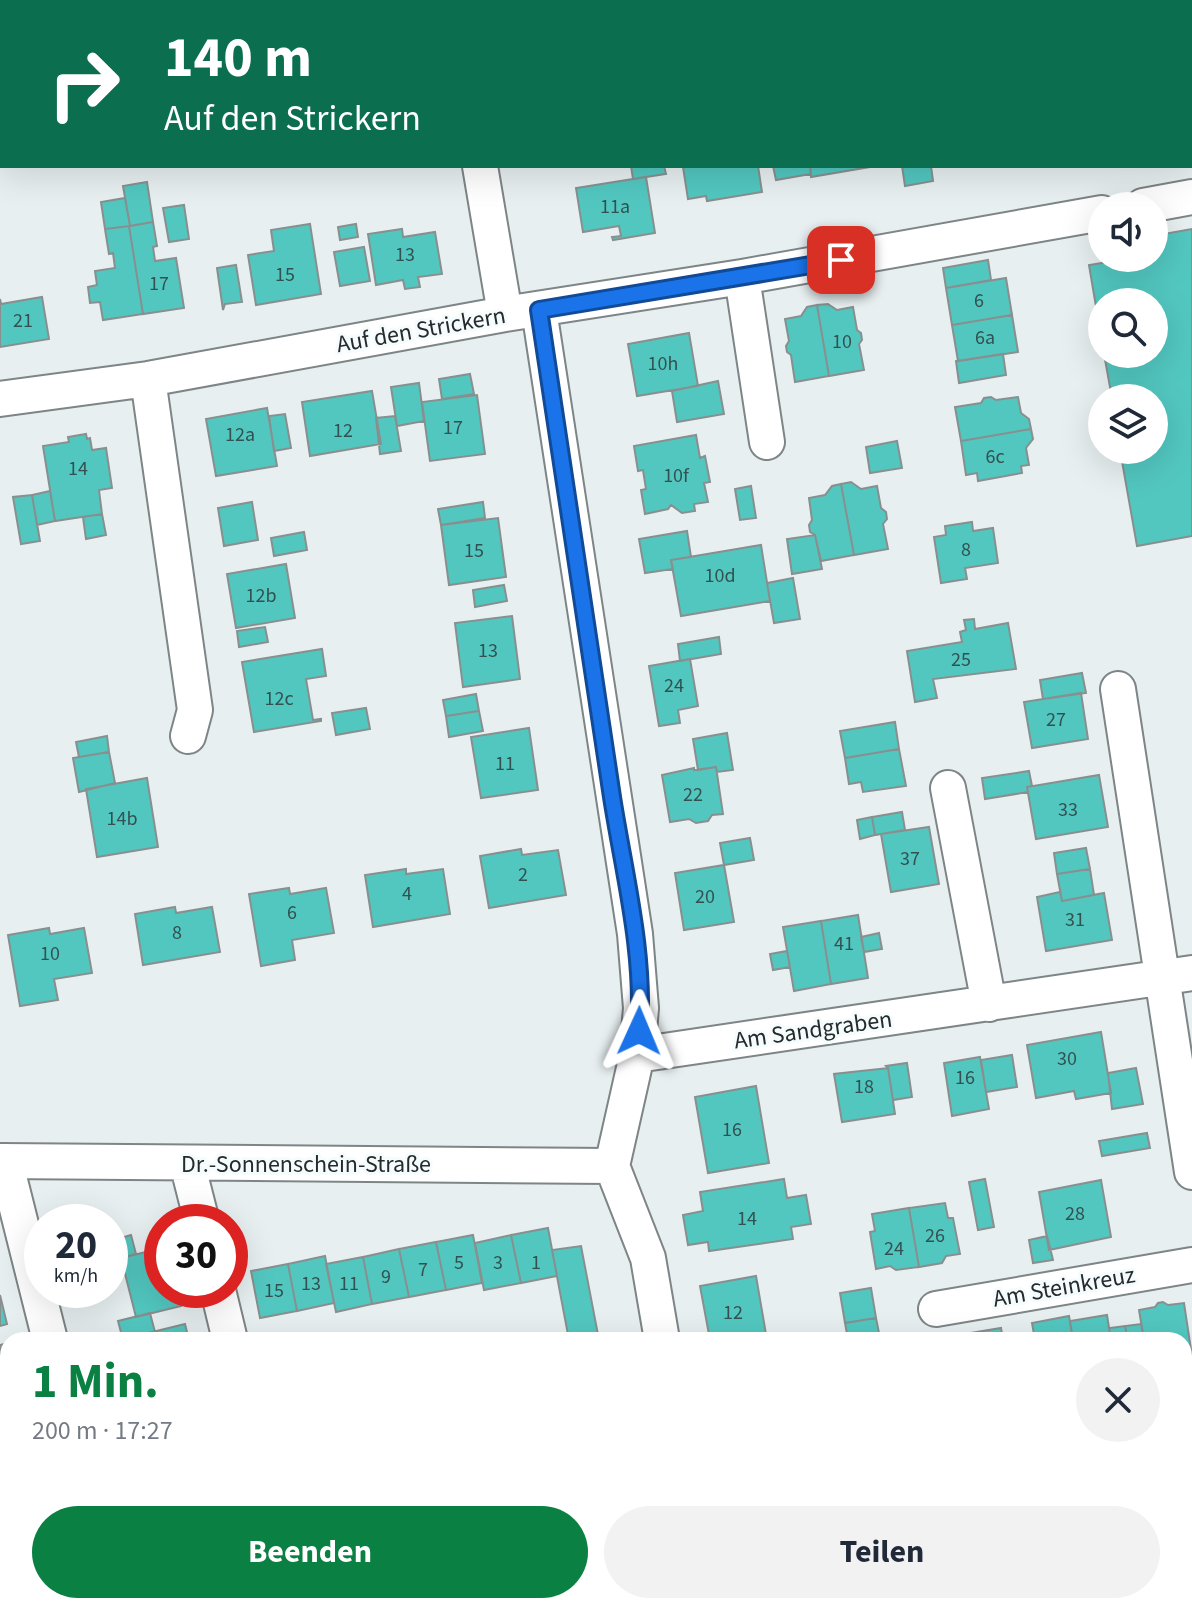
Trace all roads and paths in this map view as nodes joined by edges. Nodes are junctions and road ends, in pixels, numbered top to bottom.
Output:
1 (480, 168) edge
2 (1192, 197) edge
3 (1168, 201) edge
4 (1088, 215) edge
5 (742, 277) junction
6 (539, 310) junction
7 (505, 314) junction
8 (148, 379) junction
9 (0, 399) edge
10 (767, 442) dead end
11 (1118, 689) dead end
12 (188, 736) dead end
13 (948, 788) dead end
14 (1176, 975) edge
15 (989, 1004) junction
16 (637, 1055) junction
17 (2, 1161) edge
18 (187, 1163) junction
19 (612, 1166) junction
20 (1192, 1172) edge
21 (197, 1204) edge
22 (1192, 1265) edge
23 (222, 1308) edge
24 (936, 1309) dead end
25 (48, 1332) edge
26 (228, 1332) edge
27 (661, 1332) edge

1 - 7 street
2 - 3 street
4 - 5 street, Auf den Strickern
5 - 6 street, Auf den Strickern
5 - 10 street
6 - 7 street, Auf den Strickern
6 - 16 street
7 - 8 street, Auf den Strickern
8 - 9 street, Auf den Strickern
8 - 12 street
11 - 14 street
13 - 15 street
14 - 15 street, Am Sandgraben
14 - 20 street
15 - 16 street, Am Sandgraben
16 - 19 street
17 - 18 street, Dr.-Sonnenschein-Straße
17 - 25 street
18 - 19 street, Dr.-Sonnenschein-Straße
18 - 21 street
19 - 27 street
22 - 24 street, Am Steinkreuz
23 - 26 street

